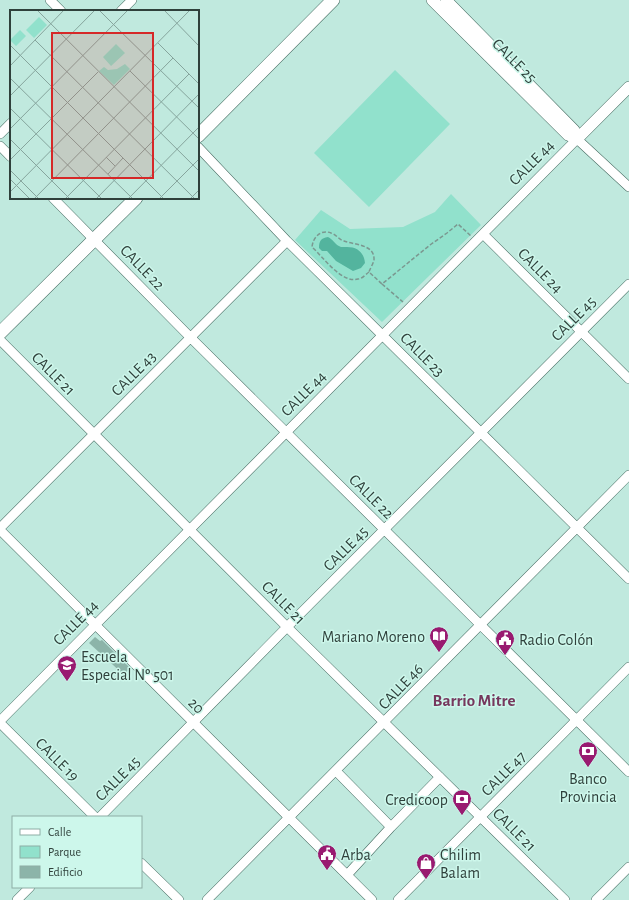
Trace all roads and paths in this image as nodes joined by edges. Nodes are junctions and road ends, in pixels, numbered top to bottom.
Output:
1 (50, 0) edge
2 (132, 0) edge
3 (321, 0) edge
4 (333, 0) edge
5 (432, 0) edge
6 (446, 0) edge
7 (60, 10) edge
8 (122, 10) edge
9 (629, 87) edge
10 (199, 123) edge
11 (10, 124) edge
12 (0, 134) edge
13 (199, 135) edge
14 (577, 139) junction
15 (0, 146) edge
16 (199, 148) edge
17 (10, 156) edge
18 (629, 187) edge
19 (54, 199) edge
20 (125, 199) edge
21 (135, 199) edge
22 (483, 234) junction
23 (92, 237) junction
24 (287, 241) junction
25 (476, 241) junction
26 (369, 272) junction
27 (382, 284) junction
28 (629, 284) edge
29 (402, 302) dead end
30 (0, 324) edge
31 (581, 332) junction
32 (0, 333) edge
33 (383, 335) junction
34 (190, 337) junction
35 (0, 340) edge
36 (629, 379) edge
37 (286, 432) junction
38 (481, 432) junction
39 (94, 433) junction
40 (629, 475) edge
41 (577, 528) junction
42 (0, 529) edge
43 (190, 529) junction
44 (384, 530) junction
45 (629, 579) edge
46 (95, 625) junction
47 (480, 625) junction
48 (287, 626) junction
49 (629, 667) edge
50 (576, 720) junction
51 (0, 722) edge
52 (194, 722) junction
53 (384, 723) junction
54 (336, 771) junction
55 (629, 772) edge
56 (440, 777) junction
57 (94, 816) edge
58 (101, 816) edge
59 (481, 816) junction
60 (289, 818) junction
61 (392, 826) junction
62 (142, 864) edge
63 (629, 867) edge
64 (347, 875) junction
65 (29, 888) edge
66 (17, 900) edge
67 (179, 900) edge
68 (207, 900) edge
69 (372, 900) edge
70 (398, 900) edge
71 (565, 900) edge
72 (596, 900) edge

1 - 7 street
2 - 8 street
3 - 10 main road
4 - 13 main road
5 - 14 street, CALLE 25
6 - 14 street, CALLE 25
9 - 14 street, CALLE 44
11 - 12 street
14 - 18 street, CALLE 25
14 - 22 street, CALLE 44
15 - 17 street
16 - 24 street, CALLE 23
19 - 23 street, CALLE 22
20 - 23 main road
21 - 23 main road
22 - 25 street, CALLE 44
22 - 31 street, CALLE 24
23 - 30 main road
23 - 32 main road
23 - 34 street, CALLE 22
24 - 33 street, CALLE 23
24 - 34 street, CALLE 43
25 - 27 path
25 - 33 street, CALLE 44
26 - 26 path
26 - 27 path
27 - 29 path
28 - 31 street, CALLE 45
31 - 36 street, CALLE 24
31 - 38 street, CALLE 45
33 - 37 street, CALLE 44
33 - 38 street, CALLE 23
34 - 37 street, CALLE 22
34 - 39 street, CALLE 43
35 - 39 street, CALLE 21
37 - 43 street, CALLE 44
37 - 44 street, CALLE 22
38 - 41 street, CALLE 23
38 - 44 street, CALLE 45
39 - 42 street, CALLE 43
39 - 43 street, CALLE 21
40 - 41 street, CALLE 46
41 - 45 street, CALLE 23
41 - 47 street, CALLE 46
42 - 46 street, 20
43 - 46 street, CALLE 44
43 - 48 street, CALLE 21
44 - 47 street, CALLE 22
44 - 48 street, CALLE 45
46 - 51 street, CALLE 44
46 - 52 street, 20
47 - 50 street, CALLE 22
47 - 53 street, CALLE 46
48 - 52 street, CALLE 45
48 - 53 street, CALLE 21
49 - 50 street, CALLE 47
50 - 55 street, CALLE 22
50 - 59 street, CALLE 47
51 - 57 street, CALLE 19
52 - 58 street, CALLE 45
52 - 60 street, 20
53 - 54 street, CALLE 46
53 - 56 street, CALLE 21
54 - 60 street, CALLE 46
54 - 61 street
56 - 59 street, CALLE 21
56 - 61 street
59 - 70 street, CALLE 47
59 - 71 street, CALLE 21
60 - 64 street, 20
60 - 68 street, CALLE 46
61 - 64 street
62 - 67 street
63 - 72 street
64 - 69 street, 20
65 - 66 street

